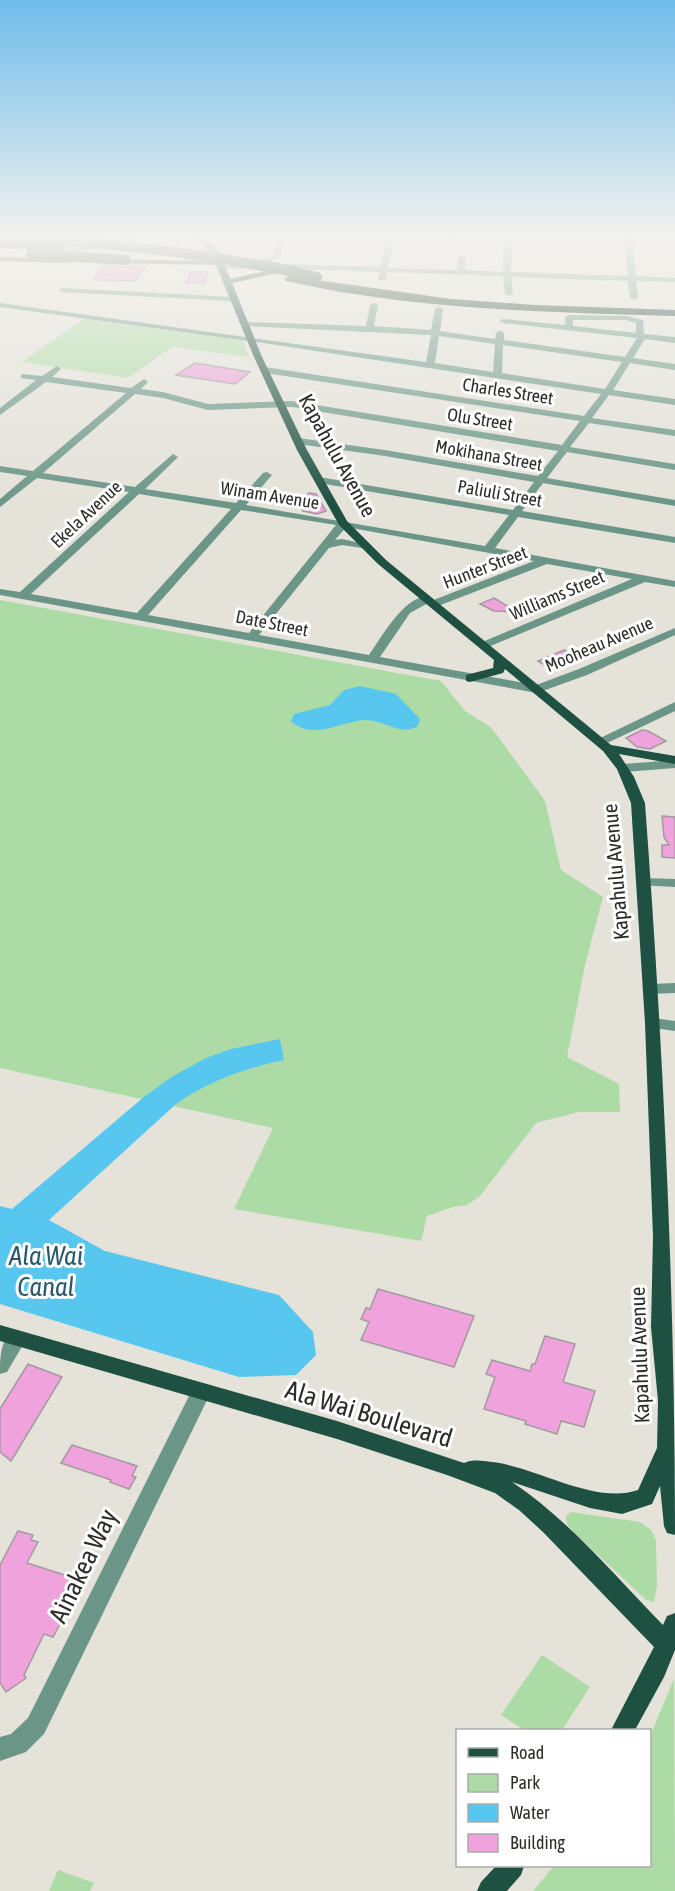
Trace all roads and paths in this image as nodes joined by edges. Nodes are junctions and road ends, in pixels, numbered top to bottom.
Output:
1 (161, 326) edge
2 (245, 326) edge
3 (338, 326) edge
4 (436, 326) edge
5 (502, 326) edge
6 (552, 326) edge
7 (640, 326) edge
8 (370, 327) joint
9 (569, 329) joint
10 (435, 333) junction
11 (641, 337) junction
12 (250, 338) junction
13 (675, 340) edge
14 (499, 342) junction
15 (628, 361) junction
16 (430, 365) junction
17 (675, 367) edge
18 (57, 369) dead end
19 (265, 370) junction
20 (497, 375) junction
21 (24, 376) dead end
22 (43, 379) junction
23 (144, 382) dead end
24 (134, 392) junction
25 (607, 392) junction
26 (675, 402) edge
27 (279, 403) junction
28 (308, 407) junction
29 (0, 412) edge
30 (284, 414) junction
31 (586, 420) junction
32 (675, 433) edge
33 (298, 441) junction
34 (562, 449) junction
35 (173, 457) dead end
36 (675, 467) edge
37 (0, 469) edge
38 (35, 474) junction
39 (267, 475) dead end
40 (319, 480) junction
41 (540, 480) junction
42 (135, 490) junction
43 (332, 502) junction
44 (675, 503) edge
45 (0, 504) edge
46 (239, 506) junction
47 (516, 513) junction
48 (316, 518) junction
49 (343, 523) junction
50 (675, 540) edge
51 (327, 545) junction
52 (365, 547) junction
53 (489, 548) junction
54 (547, 560) junction
55 (643, 578) junction
56 (675, 584) edge
57 (0, 592) edge
58 (23, 596) junction
59 (431, 602) junction
60 (141, 616) junction
61 (675, 632) edge
62 (252, 637) junction
63 (484, 645) junction
64 (501, 658) junction
65 (372, 660) junction
66 (470, 678) junction
67 (537, 689) junction
68 (675, 706) edge
69 (604, 745) junction
70 (675, 762) edge
71 (624, 768) junction
72 (643, 882) junction
73 (675, 883) edge
74 (675, 988) edge
75 (650, 989) junction
76 (653, 1023) junction
77 (675, 1026) edge
78 (9, 1335) edge
79 (0, 1366) edge
80 (201, 1392) junction
81 (670, 1437) edge
82 (451, 1467) junction
83 (675, 1526) edge
84 (675, 1623) edge
85 (670, 1648) edge
86 (624, 1729) edge
87 (0, 1749) edge
88 (511, 1867) edge
89 (490, 1891) edge

1 - 12 street
2 - 12 main road, Kapahulu Avenue
3 - 8 street
4 - 10 street
5 - 14 street
6 - 9 street
7 - 11 street
8 - 10 street
9 - 11 street
10 - 14 street
10 - 16 street
11 - 13 street
11 - 15 street
12 - 16 street
12 - 19 main road, Kapahulu Avenue
14 - 15 street
14 - 20 street
15 - 17 street
15 - 25 street
16 - 20 street
18 - 22 street
19 - 27 main road, Kapahulu Avenue
19 - 31 street, Charles Street
20 - 25 street
21 - 22 street, Olu Street
22 - 24 street, Olu Street
22 - 29 street
23 - 24 street
24 - 27 street, Olu Street
24 - 38 street
25 - 26 street
25 - 31 street
27 - 28 street, Olu Street
27 - 30 main road, Kapahulu Avenue
28 - 30 street
28 - 34 street, Olu Street
30 - 33 main road, Kapahulu Avenue
31 - 32 street, Charles Street
31 - 34 street
33 - 40 main road, Kapahulu Avenue
33 - 41 street, Mokihana Street
34 - 36 street, Olu Street
34 - 41 street
35 - 42 street, Ekela Avenue
37 - 38 street, Winam Avenue
38 - 42 street, Winam Avenue
38 - 45 street
39 - 46 street
40 - 43 main road, Kapahulu Avenue
40 - 47 street, Paliuli Street
41 - 44 street, Mokihana Street
41 - 47 street
42 - 46 street, Winam Avenue
42 - 58 street, Ekela Avenue
43 - 48 street
43 - 49 main road, Kapahulu Avenue
46 - 48 street, Winam Avenue
46 - 60 street
47 - 50 street, Paliuli Street
47 - 53 street
48 - 49 street, Winam Avenue
49 - 51 street
49 - 52 main road, Kapahulu Avenue
49 - 53 street, Winam Avenue
51 - 52 street
51 - 62 street
52 - 59 main road, Kapahulu Avenue
53 - 54 street, Winam Avenue
54 - 55 street, Winam Avenue
54 - 59 street, Hunter Street
55 - 56 street, Winam Avenue
55 - 63 street, Williams Street
57 - 58 street, Date Street
58 - 60 street, Date Street
59 - 63 main road, Kapahulu Avenue
59 - 65 street, Hunter Street
60 - 62 street, Date Street
61 - 67 street, Mooheau Avenue
62 - 65 street, Date Street
63 - 64 main road, Kapahulu Avenue
64 - 66 main road
64 - 67 main road, Kapahulu Avenue
65 - 66 street, Date Street
66 - 67 street, Date Street
67 - 69 main road, Kapahulu Avenue
68 - 69 street
69 - 70 main road
69 - 71 main road, Kapahulu Avenue
70 - 71 street
71 - 72 main road, Kapahulu Avenue
72 - 73 street
72 - 75 main road, Kapahulu Avenue
74 - 75 street
75 - 76 main road, Kapahulu Avenue
76 - 77 street
76 - 81 main road, Kapahulu Avenue
78 - 79 street
78 - 80 main road, Ala Wai Boulevard
80 - 82 main road, Ala Wai Boulevard
80 - 87 street, Ainakea Way
81 - 82 main road
81 - 83 main road, Kapahulu Avenue
82 - 85 main road, Ala Wai Boulevard
84 - 85 main road
85 - 86 main road
88 - 89 main road

